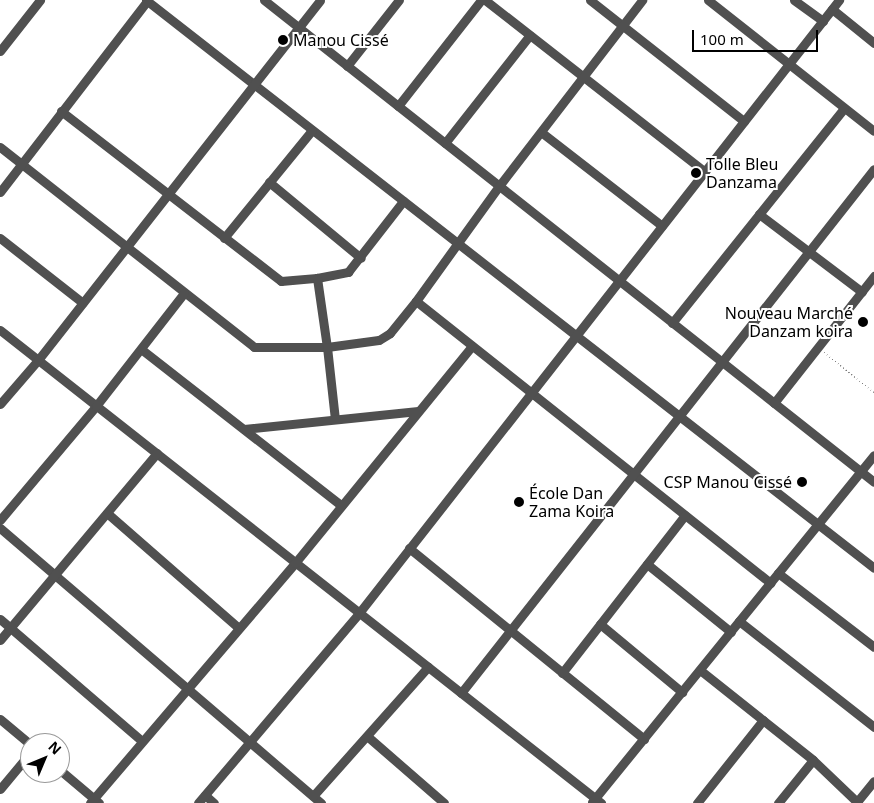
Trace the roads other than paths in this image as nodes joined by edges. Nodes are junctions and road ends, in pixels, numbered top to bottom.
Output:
1 (146, 0) edge
2 (264, 0) edge
3 (320, 0) edge
4 (399, 0) edge
5 (481, 0) edge
6 (485, 0) edge
7 (590, 0) edge
8 (642, 0) edge
9 (708, 0) edge
10 (794, 0) edge
11 (839, 0) edge
12 (38, 1) edge
13 (832, 10) junction
14 (823, 21) junction
15 (623, 26) junction
16 (298, 27) junction
17 (530, 35) junction
18 (874, 43) edge
19 (0, 50) edge
20 (789, 64) junction
21 (348, 66) junction
22 (584, 77) junction
23 (254, 84) junction
24 (398, 106) junction
25 (844, 108) junction
26 (61, 112) junction
27 (744, 121) junction
28 (312, 130) junction
29 (874, 131) edge
30 (541, 132) junction
31 (445, 143) junction
32 (0, 146) edge
33 (22, 164) junction
34 (874, 169) edge
35 (704, 172) junction
36 (269, 182) junction
37 (500, 186) junction
38 (0, 192) edge
39 (168, 194) junction
40 (403, 201) junction
41 (759, 214) junction
42 (662, 226) junction
43 (0, 238) edge
44 (224, 238) junction
45 (458, 244) junction
46 (126, 248) junction
47 (809, 251) junction
48 (361, 258) junction
49 (874, 276) edge
50 (317, 278) junction
51 (619, 281) junction
52 (862, 292) junction
53 (184, 293) junction
54 (416, 302) junction
55 (83, 303) junction
56 (672, 322) junction
57 (0, 330) edge
58 (576, 336) junction
59 (472, 346) junction
60 (327, 347) junction
61 (141, 349) junction
62 (38, 360) junction
63 (722, 362) junction
64 (531, 393) junction
65 (774, 402) junction
66 (0, 404) edge
67 (96, 406) junction
68 (418, 411) junction
69 (679, 416) junction
70 (335, 419) junction
71 (244, 429) junction
72 (157, 453) junction
73 (874, 455) edge
74 (861, 472) junction
75 (634, 474) junction
76 (874, 482) edge
77 (341, 505) junction
78 (107, 513) junction
79 (685, 515) junction
80 (0, 520) edge
81 (818, 524) junction
82 (0, 528) edge
83 (409, 548) junction
84 (295, 562) junction
85 (647, 564) junction
86 (874, 568) edge
87 (778, 573) junction
88 (55, 575) junction
89 (771, 583) junction
90 (359, 613) junction
91 (0, 619) edge
92 (739, 621) junction
93 (600, 624) junction
94 (10, 628) junction
95 (239, 628) junction
96 (510, 631) junction
97 (731, 632) junction
98 (0, 640) edge
99 (874, 647) edge
100 (428, 667) junction
101 (700, 670) junction
102 (562, 673) junction
103 (187, 688) junction
104 (682, 692) junction
105 (461, 693) junction
106 (0, 718) edge
107 (763, 720) junction
108 (874, 727) edge
109 (20, 735) edge
110 (367, 736) junction
111 (644, 739) junction
112 (142, 742) junction
113 (250, 742) junction
114 (813, 760) junction
115 (20, 766) edge
116 (70, 779) edge
117 (874, 781) edge
118 (0, 789) edge
119 (205, 795) junction
120 (313, 796) junction
121 (94, 802) edge
122 (596, 802) edge
123 (857, 802) edge
124 (198, 803) edge
125 (214, 803) edge
126 (321, 803) edge
127 (444, 803) edge
128 (697, 803) edge
129 (778, 803) edge

1 - 23 street
1 - 26 street
2 - 16 street
3 - 16 street
4 - 21 street
5 - 24 street
6 - 17 street
7 - 15 street
8 - 15 street
9 - 20 street
10 - 14 street
11 - 13 street
12 - 19 street
13 - 14 street
13 - 18 street
14 - 20 street
15 - 22 street
15 - 27 street
16 - 21 street
16 - 23 street
17 - 22 street
17 - 31 street
20 - 25 street
20 - 27 street
21 - 24 street
22 - 30 street
22 - 35 street
23 - 28 street
23 - 39 street
24 - 31 street
25 - 29 street
25 - 41 street
26 - 33 street
26 - 39 street
27 - 35 street
28 - 36 street
28 - 40 street
30 - 37 street
30 - 42 street
31 - 37 street
32 - 33 street
33 - 38 street
33 - 46 street
34 - 47 street
35 - 42 street
36 - 44 street
36 - 48 street
37 - 45 street
37 - 51 street
39 - 44 street
39 - 46 street
40 - 45 street
40 - 48 street
41 - 47 street
41 - 56 street
42 - 51 street
43 - 55 street
44 - 50 street
45 - 54 street
45 - 58 street
46 - 53 street
46 - 55 street
47 - 52 street
47 - 63 street
48 - 50 street
49 - 52 street
50 - 60 street
51 - 56 street
51 - 58 street
52 - 65 street
53 - 60 street
53 - 61 street
54 - 59 street
54 - 60 street
55 - 62 street
56 - 63 street
57 - 62 street
58 - 64 street
58 - 69 street
59 - 64 street
59 - 68 street
60 - 70 street
61 - 67 street
61 - 71 street
62 - 66 street
62 - 67 street
63 - 65 street
63 - 69 street
64 - 75 street
64 - 83 street
65 - 74 street
67 - 72 street
67 - 80 street
68 - 70 street
68 - 77 street
69 - 75 street
69 - 81 street
70 - 71 street
71 - 77 street
72 - 78 street
72 - 84 street
73 - 74 street
74 - 76 street
74 - 81 street
75 - 79 street
75 - 96 street
77 - 84 street
78 - 88 street
78 - 95 street
79 - 85 street
79 - 89 street
81 - 86 street
81 - 87 street
82 - 88 street
83 - 90 street
83 - 96 street
84 - 90 street
84 - 95 street
85 - 93 street
85 - 97 street
87 - 89 street
87 - 99 street
88 - 94 street
88 - 103 street
89 - 92 street
90 - 100 street
90 - 113 street
91 - 94 street
92 - 97 street
92 - 108 street
93 - 102 street
93 - 104 street
94 - 98 street
94 - 112 street
95 - 103 street
96 - 102 street
96 - 105 street
97 - 101 street
100 - 105 street
100 - 110 street
101 - 104 street
101 - 107 street
102 - 111 street
103 - 112 street
103 - 113 street
104 - 111 street
105 - 122 street
106 - 109 street
107 - 114 street
107 - 128 street
110 - 120 street
110 - 127 street
111 - 122 street
112 - 121 street
113 - 119 street
113 - 120 street
114 - 123 street
114 - 129 street
115 - 118 street
116 - 121 street
117 - 123 street
119 - 124 street
119 - 125 street
120 - 126 street

